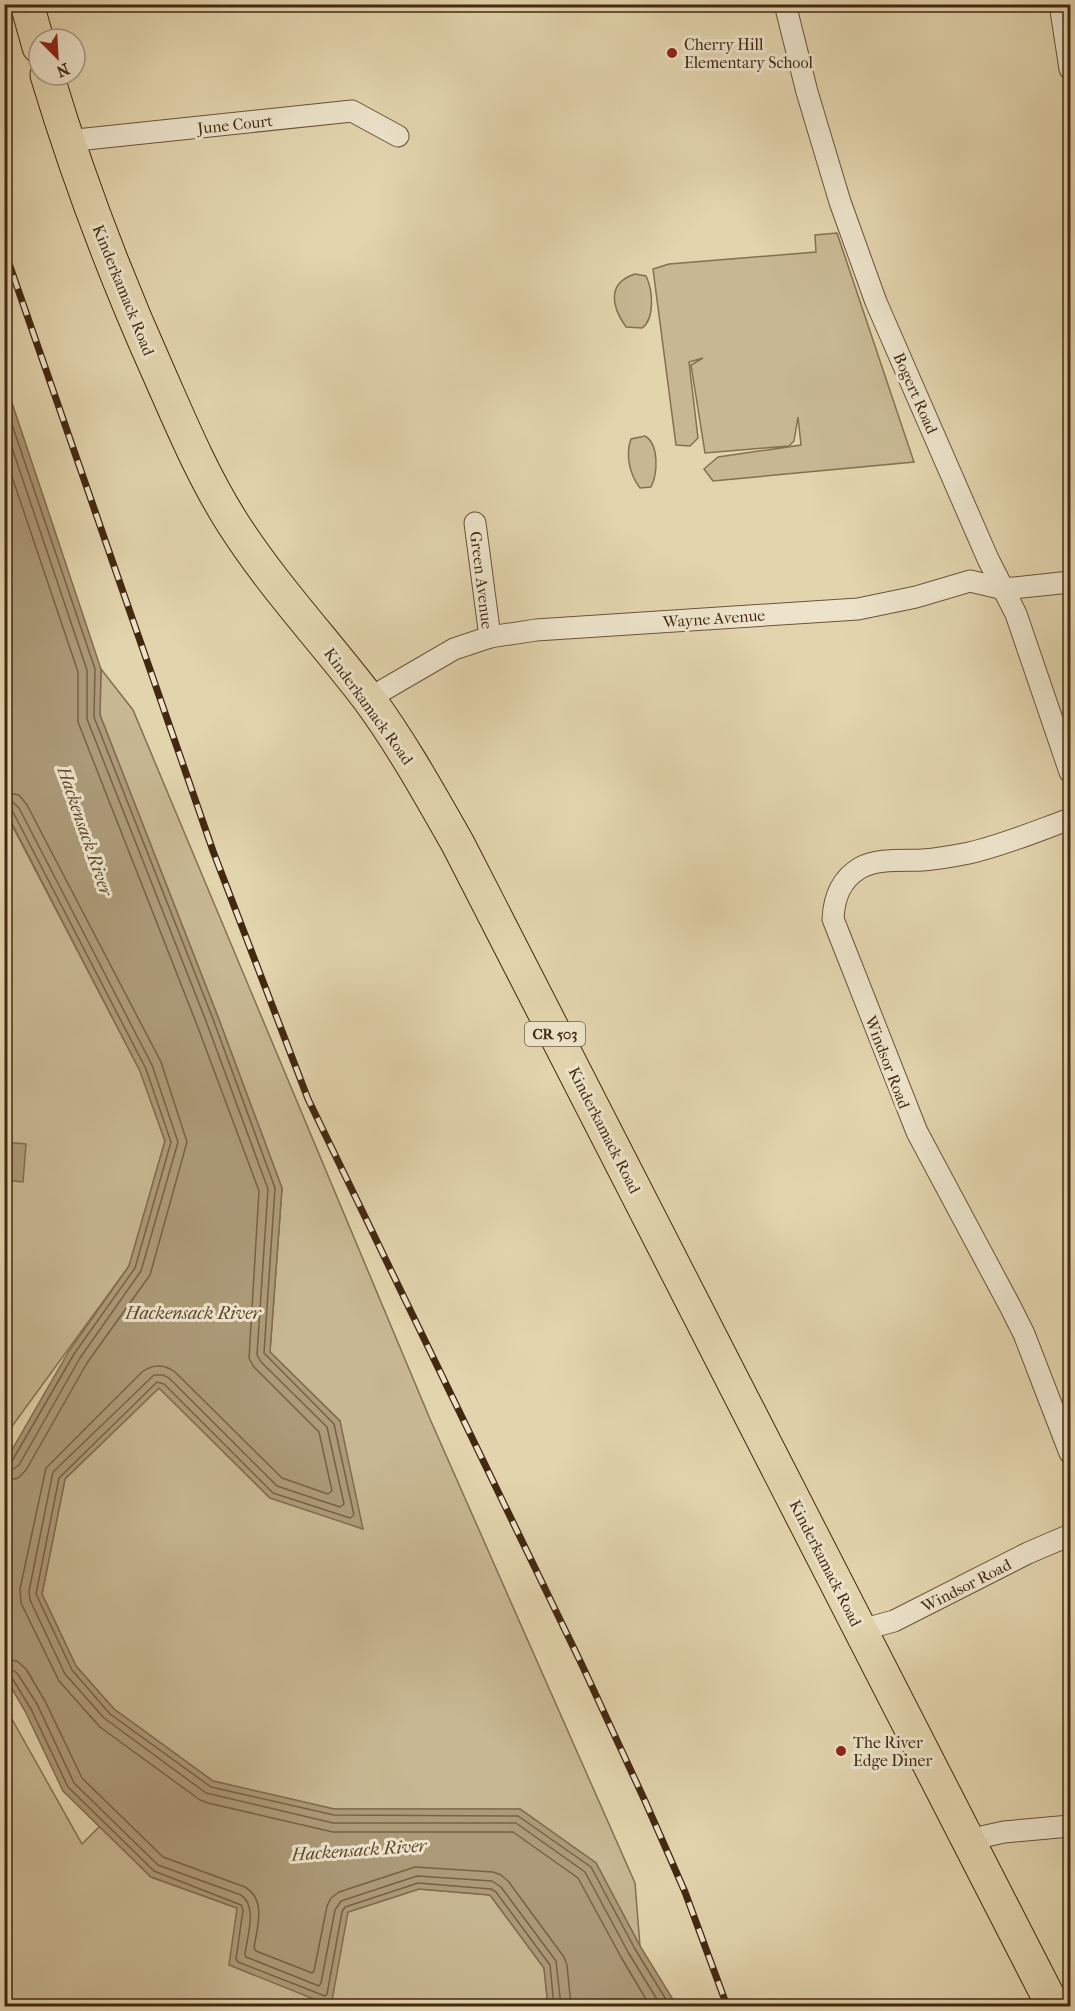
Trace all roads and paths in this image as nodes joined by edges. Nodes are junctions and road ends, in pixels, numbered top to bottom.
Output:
1 (27, 4) edge
2 (785, 4) edge
3 (1060, 4) edge
4 (33, 27) edge
5 (1071, 69) edge
6 (51, 87) edge
7 (398, 136) dead end
8 (67, 141) junction
9 (475, 523) dead end
10 (1071, 582) edge
11 (1004, 589) junction
12 (490, 637) junction
13 (368, 699) junction
14 (1071, 772) edge
15 (1071, 819) edge
16 (1071, 1453) edge
17 (1071, 1535) edge
18 (861, 1630) junction
19 (1071, 1826) edge
20 (968, 1840) junction
21 (1053, 2007) edge

1 - 4 main road
2 - 11 street, Bogert Road
3 - 5 street
6 - 8 main road, Kinderkamack Road / CR 503
7 - 8 street, June Court
8 - 13 main road, Kinderkamack Road / CR 503
9 - 12 street, Green Avenue
10 - 11 street, Wayne Avenue
11 - 12 street, Wayne Avenue
11 - 14 street, Bogert Road
12 - 13 street, Wayne Avenue
13 - 18 main road, Kinderkamack Road / CR 503
15 - 16 street, Windsor Road
17 - 18 street, Windsor Road
18 - 20 main road, Kinderkamack Road / CR 503
19 - 20 street
20 - 21 main road, Kinderkamack Road / CR 503

